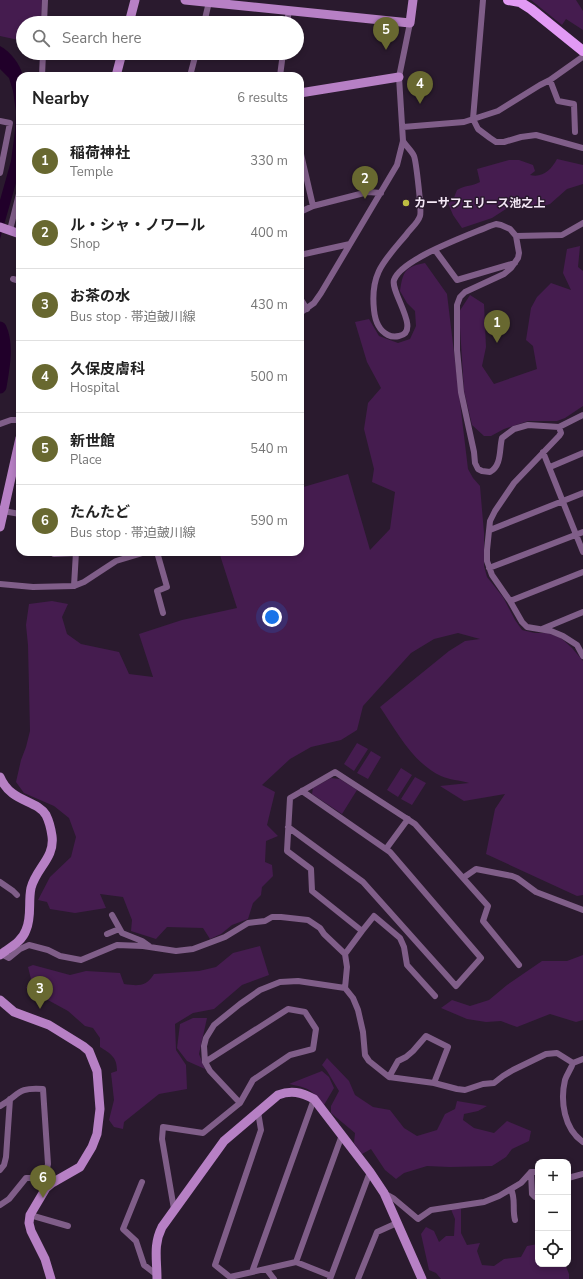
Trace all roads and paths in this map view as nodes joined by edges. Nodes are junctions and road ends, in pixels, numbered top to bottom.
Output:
1 (45, 0) edge
2 (135, 0) edge
3 (185, 0) edge
4 (282, 0) edge
5 (413, 0) edge
6 (483, 0) edge
7 (508, 0) edge
8 (209, 2) junction
9 (285, 10) junction
10 (44, 16) edge
11 (131, 16) edge
12 (206, 16) edge
13 (286, 16) edge
14 (410, 23) junction
15 (582, 54) edge
16 (43, 60) edge
17 (120, 60) edge
18 (194, 60) edge
19 (282, 60) edge
20 (42, 72) edge
21 (117, 72) edge
22 (191, 72) edge
23 (281, 72) edge
24 (399, 77) junction
25 (550, 80) junction
26 (304, 92) edge
27 (473, 119) junction
28 (0, 121) edge
29 (403, 128) junction
30 (575, 132) dead end
31 (403, 141) junction
32 (583, 148) edge
33 (304, 167) edge
34 (0, 173) edge
35 (381, 193) junction
36 (16, 201) edge
37 (313, 206) junction
38 (304, 210) edge
39 (583, 223) edge
40 (6, 229) edge
41 (16, 233) edge
42 (516, 236) junction
43 (350, 244) junction
44 (435, 250) junction
45 (304, 254) edge
46 (515, 263) junction
47 (13, 279) dead end
48 (16, 280) edge
49 (304, 305) edge
50 (306, 309) joint
51 (583, 415) edge
52 (16, 420) edge
53 (0, 424) edge
54 (559, 427) junction
55 (543, 452) junction
56 (583, 453) edge
57 (550, 467) junction
58 (16, 469) edge
59 (583, 493) edge
60 (564, 500) junction
61 (3, 512) junction
62 (16, 514) edge
63 (0, 527) edge
64 (490, 530) junction
65 (580, 534) edge
66 (583, 552) edge
67 (76, 556) edge
68 (133, 556) edge
69 (158, 556) edge
70 (489, 568) junction
71 (583, 572) edge
72 (0, 584) edge
73 (74, 586) junction
74 (510, 601) junction
75 (583, 612) edge
76 (163, 614) dead end
77 (540, 630) junction
78 (583, 654) edge
79 (0, 777) edge
80 (302, 791) junction
81 (408, 819) junction
82 (288, 828) junction
83 (386, 849) junction
84 (462, 878) junction
85 (0, 882) edge
86 (17, 895) dead end
87 (583, 910) edge
88 (112, 914) dead end
89 (119, 929) junction
90 (362, 931) junction
91 (107, 934) dead end
92 (150, 947) junction
93 (346, 954) junction
94 (1, 955) edge
95 (519, 965) dead end
96 (345, 988) junction
97 (435, 996) dead end
98 (0, 1000) edge
99 (583, 1059) edge
100 (205, 1062) junction
101 (573, 1063) junction
102 (390, 1077) junction
103 (434, 1083) junction
104 (10, 1099) junction
105 (314, 1099) junction
106 (240, 1103) junction
107 (0, 1106) edge
108 (258, 1112) junction
109 (342, 1135) junction
110 (583, 1142) edge
111 (0, 1170) edge
112 (370, 1172) junction
113 (535, 1172) edge
114 (583, 1174) edge
115 (571, 1178) edge
116 (142, 1182) dead end
117 (43, 1185) junction
118 (511, 1189) junction
119 (384, 1193) junction
120 (535, 1198) edge
121 (0, 1205) edge
122 (174, 1210) junction
123 (30, 1215) junction
124 (515, 1220) dead end
125 (397, 1223) junction
126 (68, 1226) dead end
127 (296, 1262) junction
128 (268, 1270) junction
129 (252, 1272) junction
130 (157, 1277) edge
131 (331, 1277) edge
132 (51, 1279) edge
133 (274, 1279) edge
134 (358, 1279) edge
135 (421, 1279) edge

1 - 10 street
2 - 11 street
3 - 8 street
4 - 9 street
5 - 14 street
6 - 27 street
7 - 15 main road
8 - 9 street
8 - 12 street
9 - 13 street
9 - 14 street
14 - 24 street
15 - 25 street
16 - 20 street
17 - 21 street
18 - 22 street
19 - 23 street
24 - 26 street
24 - 29 street
25 - 27 street
25 - 30 street
27 - 29 street
27 - 32 street
28 - 34 street
29 - 31 street
31 - 35 street
31 - 44 street
33 - 37 street
35 - 37 street
35 - 43 street
36 - 40 street
37 - 38 street
39 - 42 street
40 - 41 street
42 - 44 street
42 - 46 street
43 - 45 street
43 - 50 street
44 - 46 street
46 - 54 street
47 - 48 street
49 - 50 street
51 - 54 street
52 - 53 street
54 - 55 street
55 - 57 street
55 - 64 street
56 - 57 street
57 - 60 street
58 - 61 street
59 - 60 street
60 - 64 street
60 - 65 street
61 - 62 street
61 - 63 street
64 - 70 street
65 - 66 street
65 - 70 street
67 - 73 street
68 - 73 street
69 - 76 street
70 - 74 street
71 - 74 street
72 - 73 street
74 - 77 street
75 - 77 street
77 - 78 street
79 - 94 street
80 - 81 street
80 - 82 street
80 - 83 street
81 - 83 street
81 - 84 street
82 - 83 street
82 - 90 street
84 - 87 street
84 - 95 street
85 - 86 street
88 - 89 street
89 - 91 street
89 - 92 street
90 - 93 street
90 - 97 street
92 - 93 street
92 - 94 street
93 - 96 street
96 - 100 street
96 - 102 street
98 - 117 street
99 - 101 street
100 - 106 street
100 - 106 street
101 - 103 street
101 - 110 street
102 - 103 street
102 - 103 street
104 - 107 street
104 - 111 street
104 - 117 street
105 - 108 street
105 - 109 street
105 - 129 street
106 - 122 street
108 - 122 street
108 - 129 street
109 - 112 street
109 - 127 street
112 - 119 street
112 - 131 street
113 - 118 street
113 - 120 street
114 - 115 street
116 - 130 street
117 - 121 street
117 - 123 street
118 - 119 street
118 - 124 street
119 - 125 street
122 - 130 street
123 - 126 street
123 - 132 street
125 - 134 street
125 - 135 street
127 - 128 street
127 - 131 street
128 - 129 street
128 - 133 street

